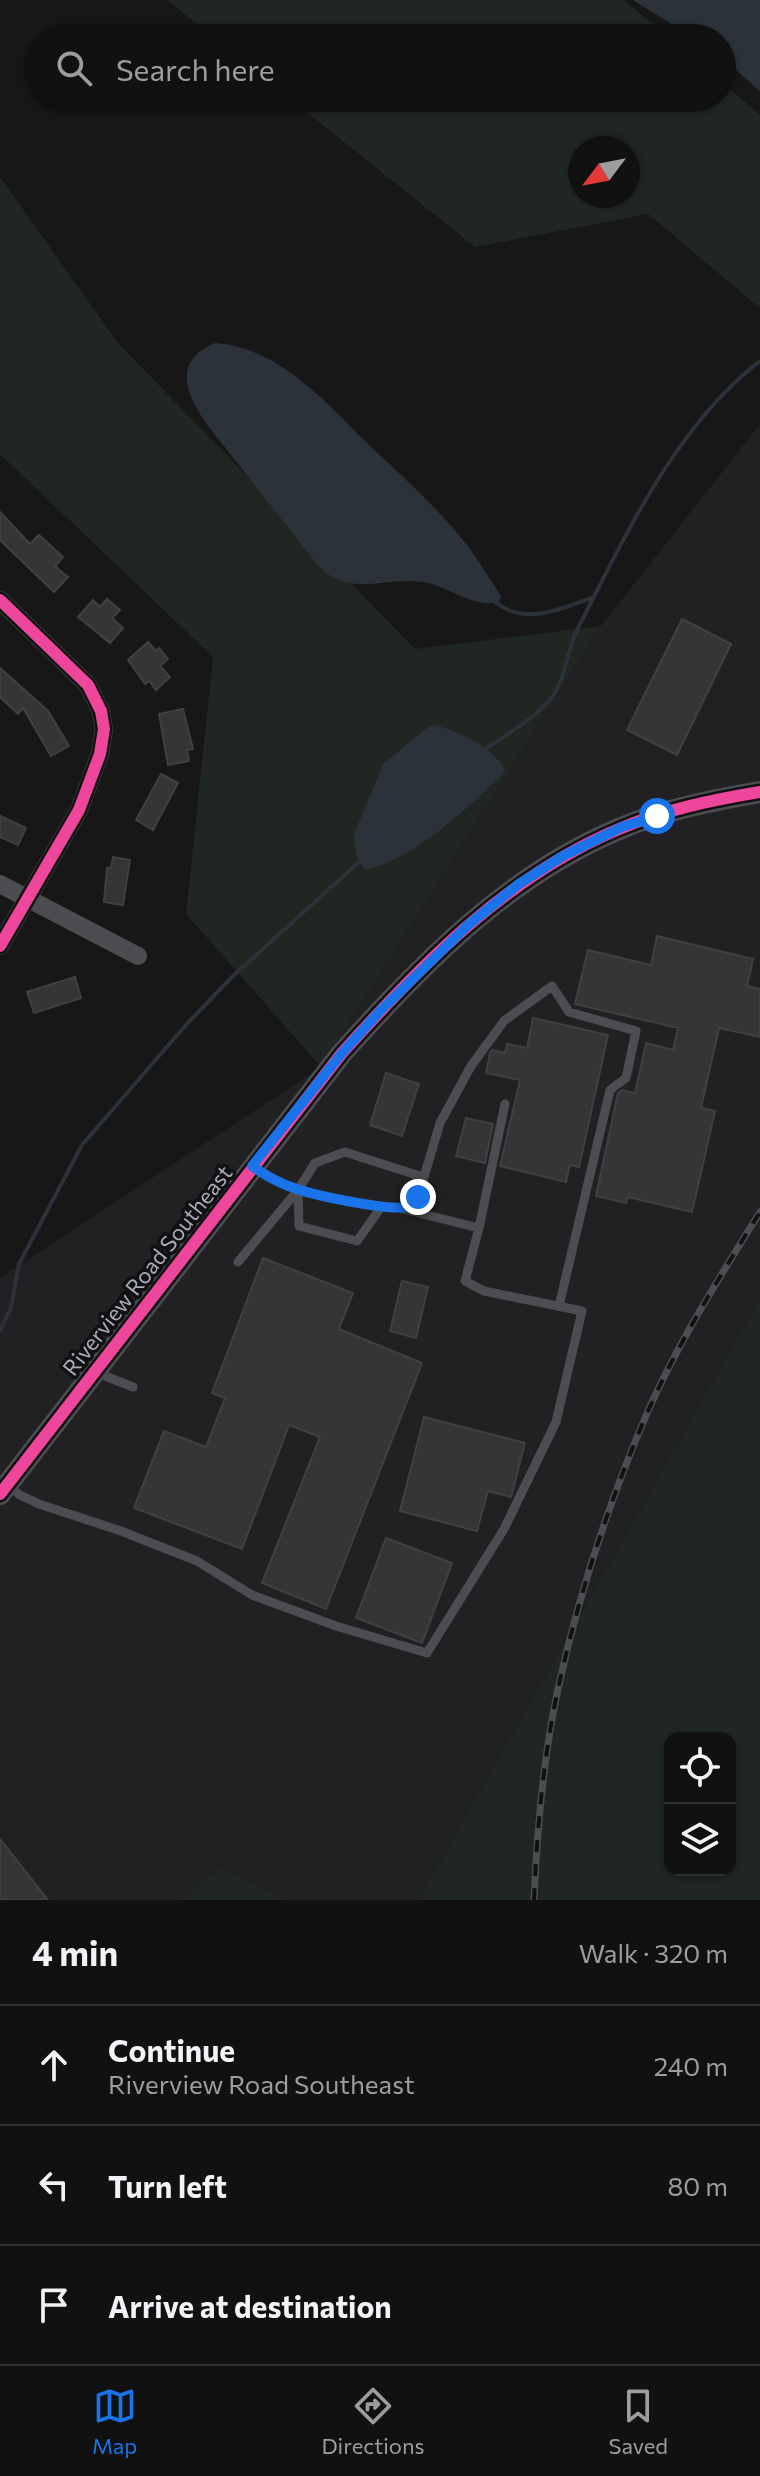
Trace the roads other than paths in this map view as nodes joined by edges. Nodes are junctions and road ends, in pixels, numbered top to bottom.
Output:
1 (0, 600) edge
2 (758, 789) edge
3 (0, 884) edge
4 (29, 898) junction
5 (0, 946) edge
6 (138, 956) dead end
7 (505, 1104) dead end
8 (252, 1166) junction
9 (423, 1177) junction
10 (298, 1190) junction
11 (382, 1206) junction
12 (401, 1209) junction
13 (479, 1228) junction
14 (238, 1262) dead end
15 (559, 1306) junction
16 (94, 1372) junction
17 (133, 1387) dead end
18 (4, 1490) edge

1 - 4 street
2 - 8 street, Riverview Road Southeast
3 - 4 street
4 - 5 street
4 - 6 street
7 - 13 lane
8 - 10 lane
8 - 16 street, Riverview Road Southeast
9 - 10 lane
9 - 12 lane
9 - 15 lane
10 - 11 lane
10 - 11 lane
10 - 14 lane
11 - 12 lane
12 - 13 lane
13 - 15 lane
15 - 18 lane
16 - 17 lane
16 - 18 street, Riverview Road Southeast

